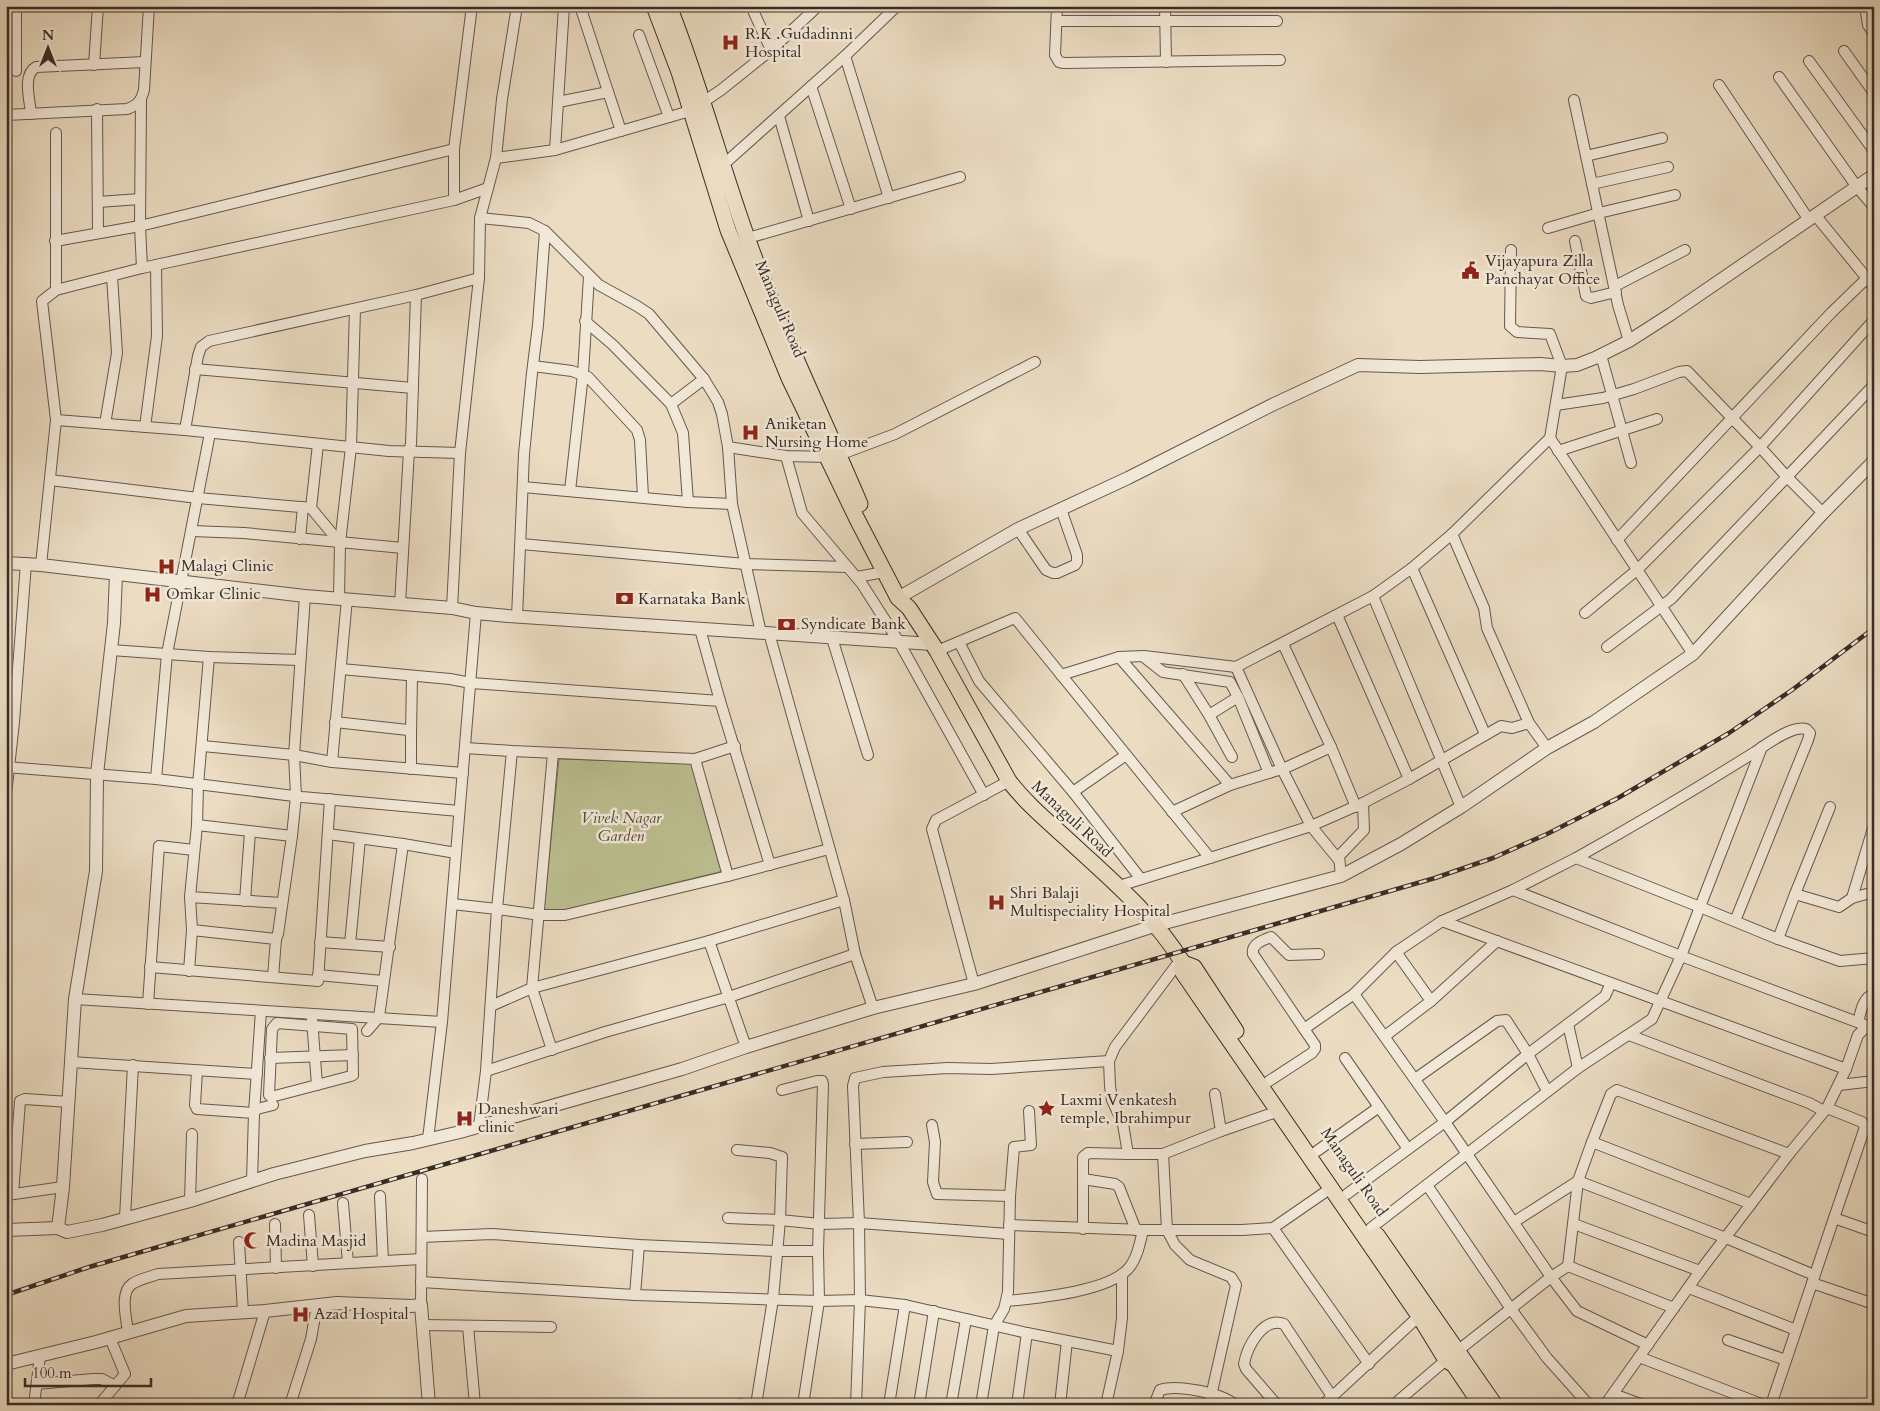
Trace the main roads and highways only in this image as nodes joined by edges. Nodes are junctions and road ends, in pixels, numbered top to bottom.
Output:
1 (654, 6) edge
2 (669, 6) edge
3 (833, 456) junction
4 (904, 600) junction
5 (1182, 961) junction
6 (1452, 1355) junction
7 (1481, 1405) edge
8 (1495, 1405) edge

1 - 3 main road, Managuli Road
2 - 3 main road, Managuli Road
3 - 4 main road, Managuli Road
3 - 4 main road, Managuli Road
4 - 5 main road, Managuli Road
5 - 6 main road, Managuli Road
5 - 6 main road, Managuli Road
6 - 7 main road, Managuli Road
6 - 8 main road, Managuli Road

